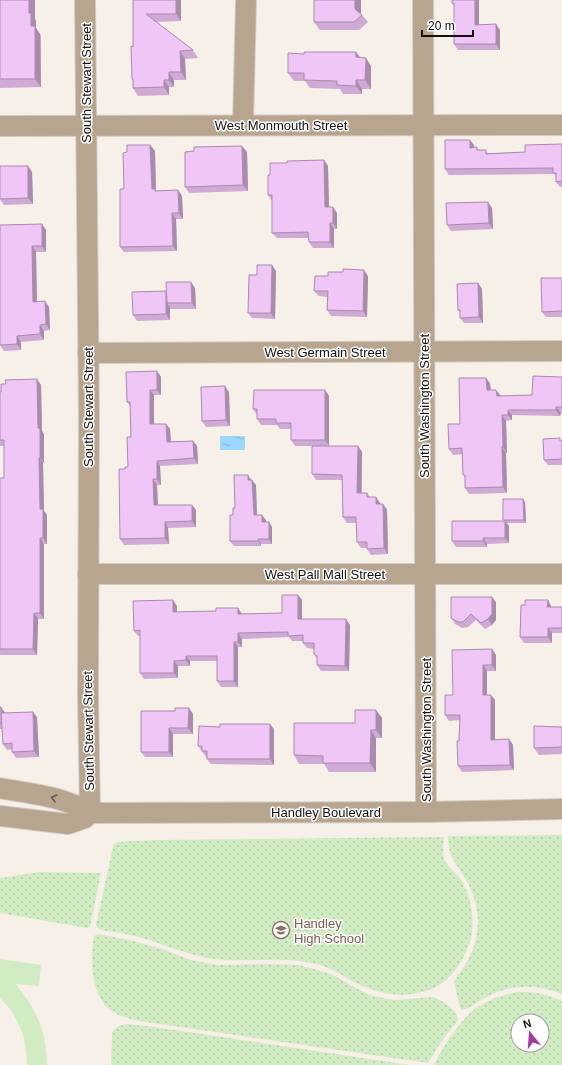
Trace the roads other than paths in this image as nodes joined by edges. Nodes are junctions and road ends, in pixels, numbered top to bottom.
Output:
1 (85, 0) edge
2 (246, 0) edge
3 (423, 0) edge
4 (562, 124) edge
5 (86, 125) junction
6 (243, 125) junction
7 (423, 125) junction
8 (0, 126) edge
9 (562, 351) edge
10 (424, 352) junction
11 (88, 353) junction
12 (88, 574) junction
13 (425, 574) junction
14 (562, 574) edge
15 (0, 788) edge
16 (562, 809) edge
17 (426, 812) junction
18 (90, 813) junction
19 (0, 816) edge

1 - 5 street, South Stewart Street
2 - 6 street
3 - 7 street, South Washington Street
4 - 7 street, West Monmouth Street
5 - 6 street, West Monmouth Street
5 - 8 street, West Monmouth Street
5 - 11 street, South Stewart Street
6 - 7 street, West Monmouth Street
7 - 10 street, South Washington Street
9 - 10 street, West Germain Street
10 - 11 street, West Germain Street
10 - 13 street, South Washington Street
11 - 12 street, South Stewart Street
12 - 13 street, West Pall Mall Street
12 - 18 street, South Stewart Street
13 - 14 street, West Pall Mall Street
13 - 17 street, South Washington Street
18 -> 15 street, Handley Boulevard
16 - 17 street, Handley Boulevard
17 - 18 street, Handley Boulevard
18 - 19 street, Handley Boulevard

